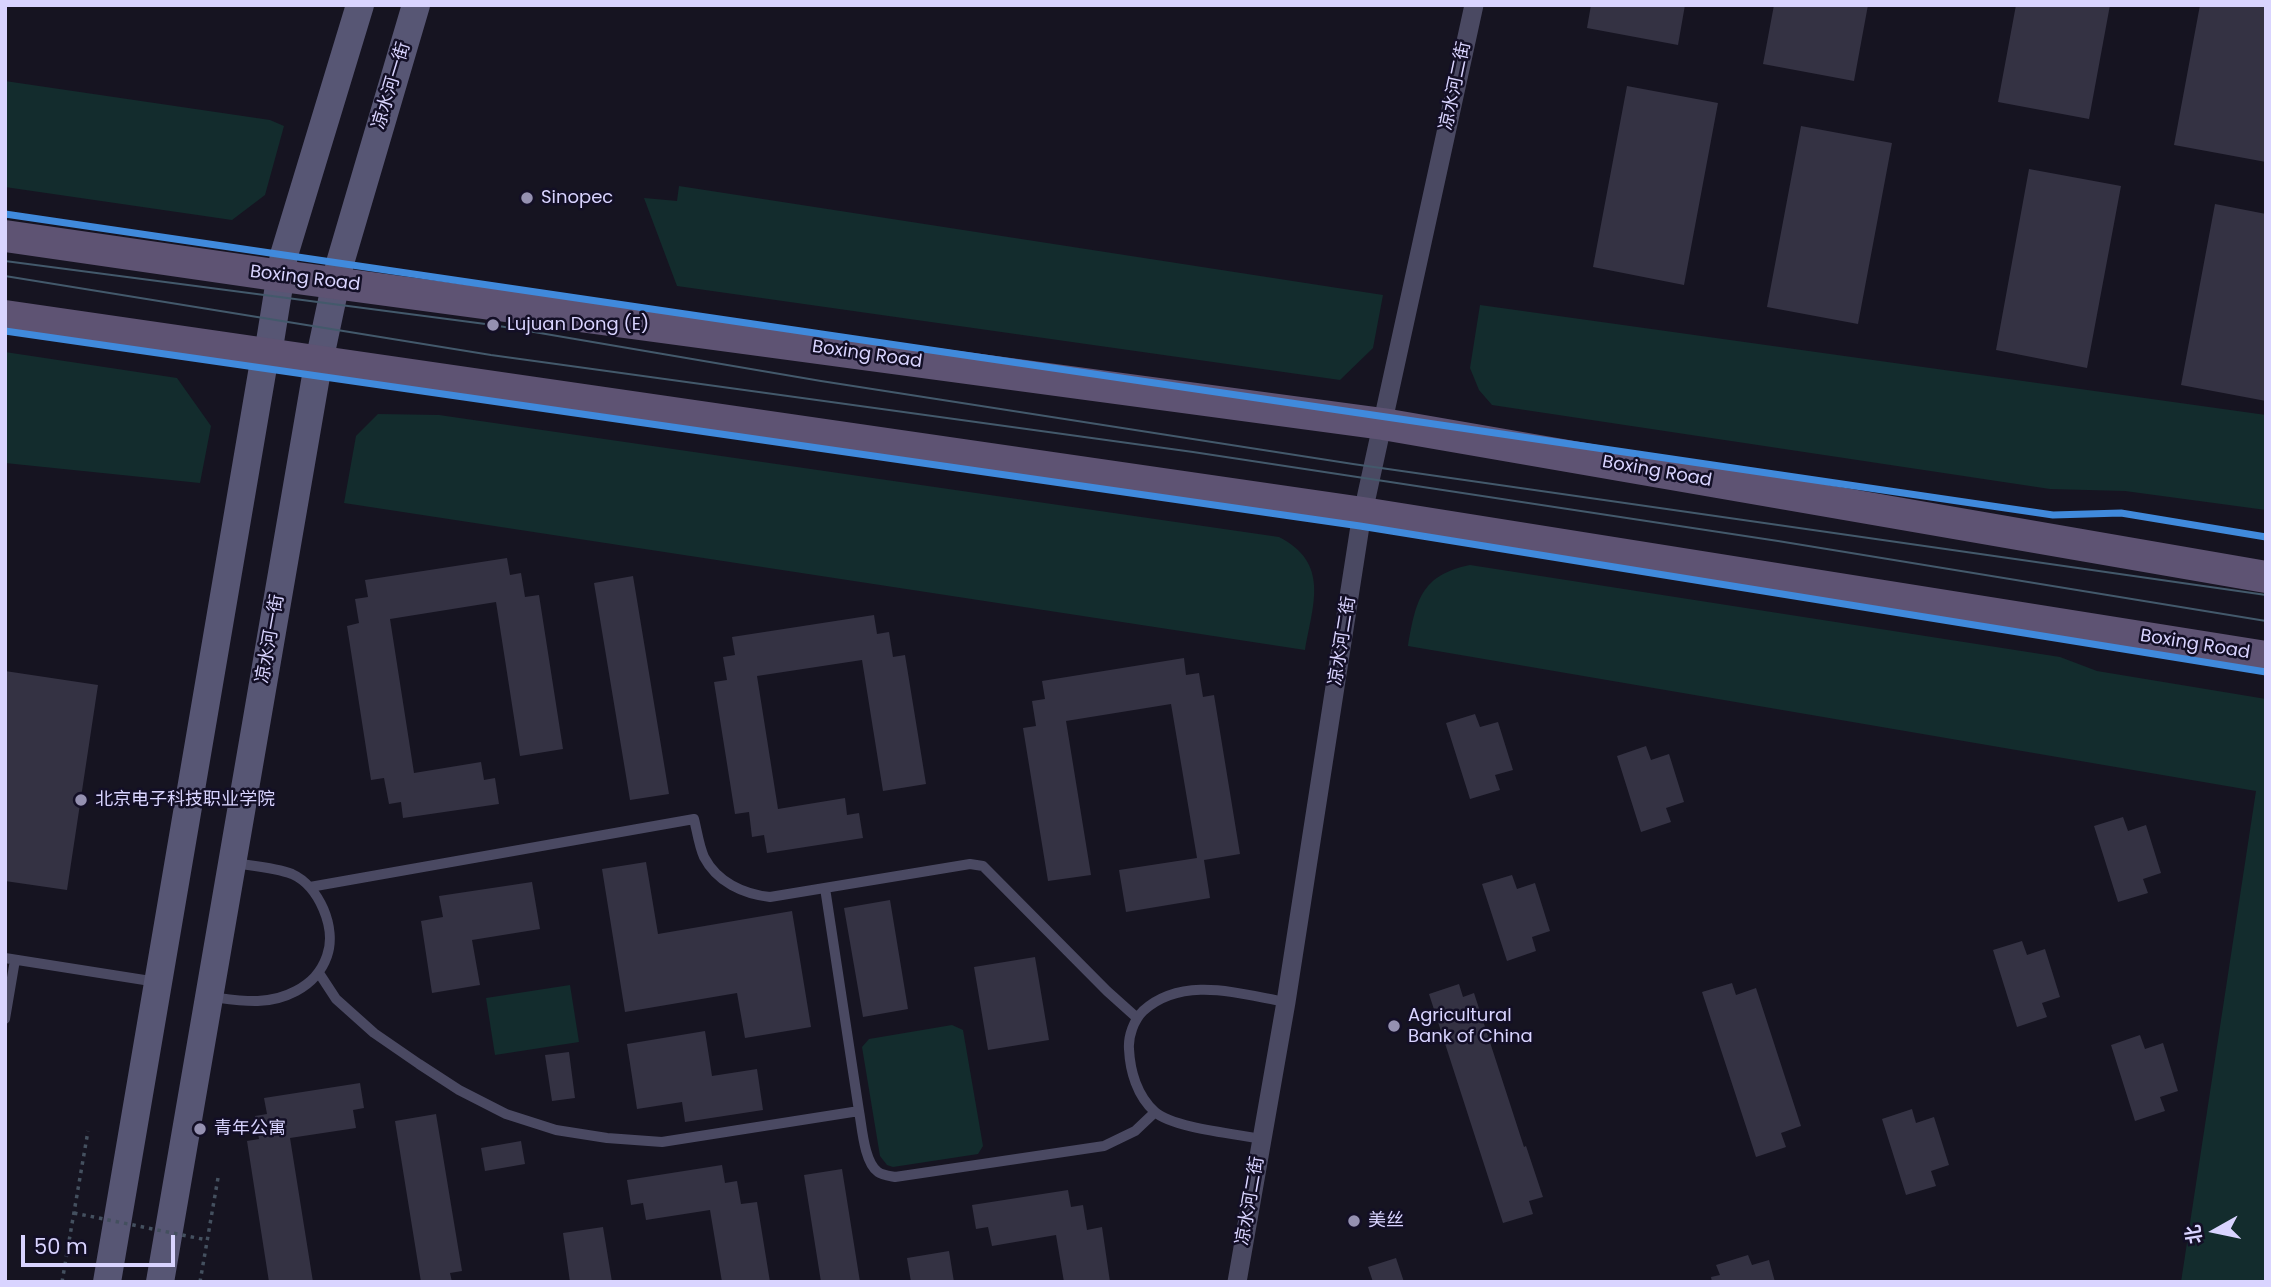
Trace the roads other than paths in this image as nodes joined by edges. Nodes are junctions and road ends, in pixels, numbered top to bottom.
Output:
1 (360, 5) edge
2 (416, 5) edge
3 (1474, 5) edge
4 (5, 236) edge
5 (282, 276) junction
6 (335, 282) junction
7 (5, 316) edge
8 (268, 354) junction
9 (319, 363) junction
10 (1383, 424) junction
11 (1363, 513) junction
12 (2266, 577) edge
13 (2266, 657) edge
14 (232, 863) junction
15 (310, 887) junction
16 (825, 888) junction
17 (10, 959) edge
18 (319, 973) junction
19 (157, 982) junction
20 (208, 996) junction
21 (1286, 1002) junction
22 (1136, 1017) junction
23 (5, 1019) edge
24 (859, 1111) junction
25 (1155, 1112) junction
26 (1262, 1139) junction
27 (107, 1282) edge
28 (160, 1282) edge
29 (1237, 1282) edge

1 - 5 main road
2 - 6 main road, 凉水河一街
3 - 10 street, 凉水河二街
4 - 5 main road, Boxing Road
5 - 6 main road, Boxing Road
5 - 8 main road
6 - 9 main road, 凉水河一街
6 - 10 main road, Boxing Road
7 - 8 main road, Boxing Road
8 - 9 main road, Boxing Road
8 - 19 main road
9 - 11 main road, Boxing Road
9 - 14 main road, 凉水河一街
10 - 11 street, 凉水河二街
10 - 12 main road, Boxing Road
11 - 13 main road, Boxing Road
11 - 21 street, 凉水河二街
14 - 15 lane
14 - 20 main road, 凉水河一街
15 - 16 lane
15 - 18 lane
16 - 22 lane
16 - 24 lane
17 - 19 lane
17 - 23 lane
18 - 20 lane
18 - 24 lane
19 - 27 main road
20 - 28 main road, 凉水河一街
21 - 22 lane
21 - 26 street, 凉水河二街
22 - 25 lane
24 - 25 lane
25 - 26 lane
26 - 29 street, 凉水河二街

